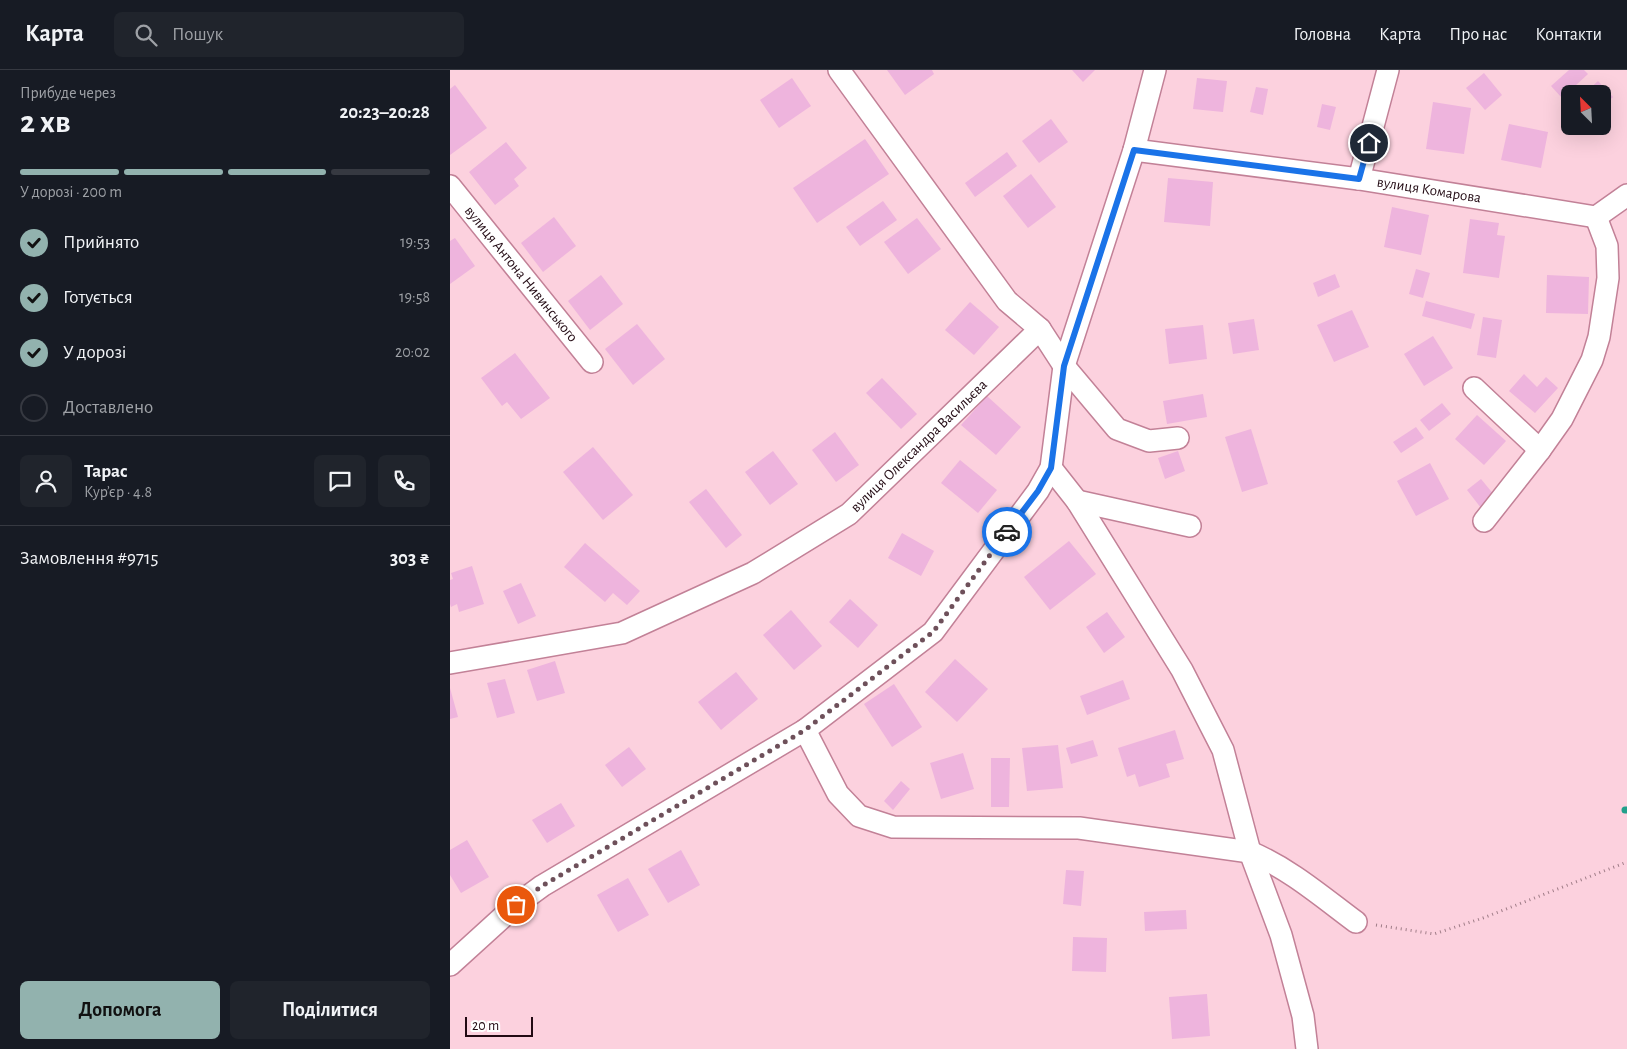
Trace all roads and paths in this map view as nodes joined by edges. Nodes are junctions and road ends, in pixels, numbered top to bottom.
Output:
1 (839, 70) edge
2 (1155, 70) edge
3 (1388, 70) edge
4 (1134, 150) junction
5 (1359, 179) junction
6 (450, 186) edge
7 (1627, 194) edge
8 (1596, 217) junction
9 (1040, 329) junction
10 (592, 362) dead end
11 (1064, 366) junction
12 (1474, 388) dead end
13 (1178, 438) dead end
14 (1540, 450) junction
15 (1051, 468) junction
16 (1077, 501) junction
17 (1484, 521) dead end
18 (1190, 526) dead end
19 (450, 663) edge
20 (805, 730) junction
21 (1250, 852) junction
22 (1627, 862) edge
23 (1356, 922) joint
24 (450, 965) edge
25 (1308, 1049) edge

1 - 9 street
2 - 4 street
3 - 5 street
4 - 5 street, вулиця Комарова
4 - 11 street
5 - 8 street, вулиця Комарова
6 - 10 street, вулиця Антона Нивинського
7 - 8 street
8 - 14 street
9 - 11 street
9 - 19 street, вулиця Олександра Васильєва
11 - 13 street
11 - 15 street
12 - 14 street
14 - 17 street
15 - 16 street
15 - 20 street
16 - 18 street
16 - 21 street
20 - 21 street
20 - 24 street
21 - 23 street
21 - 25 street
22 - 23 path

